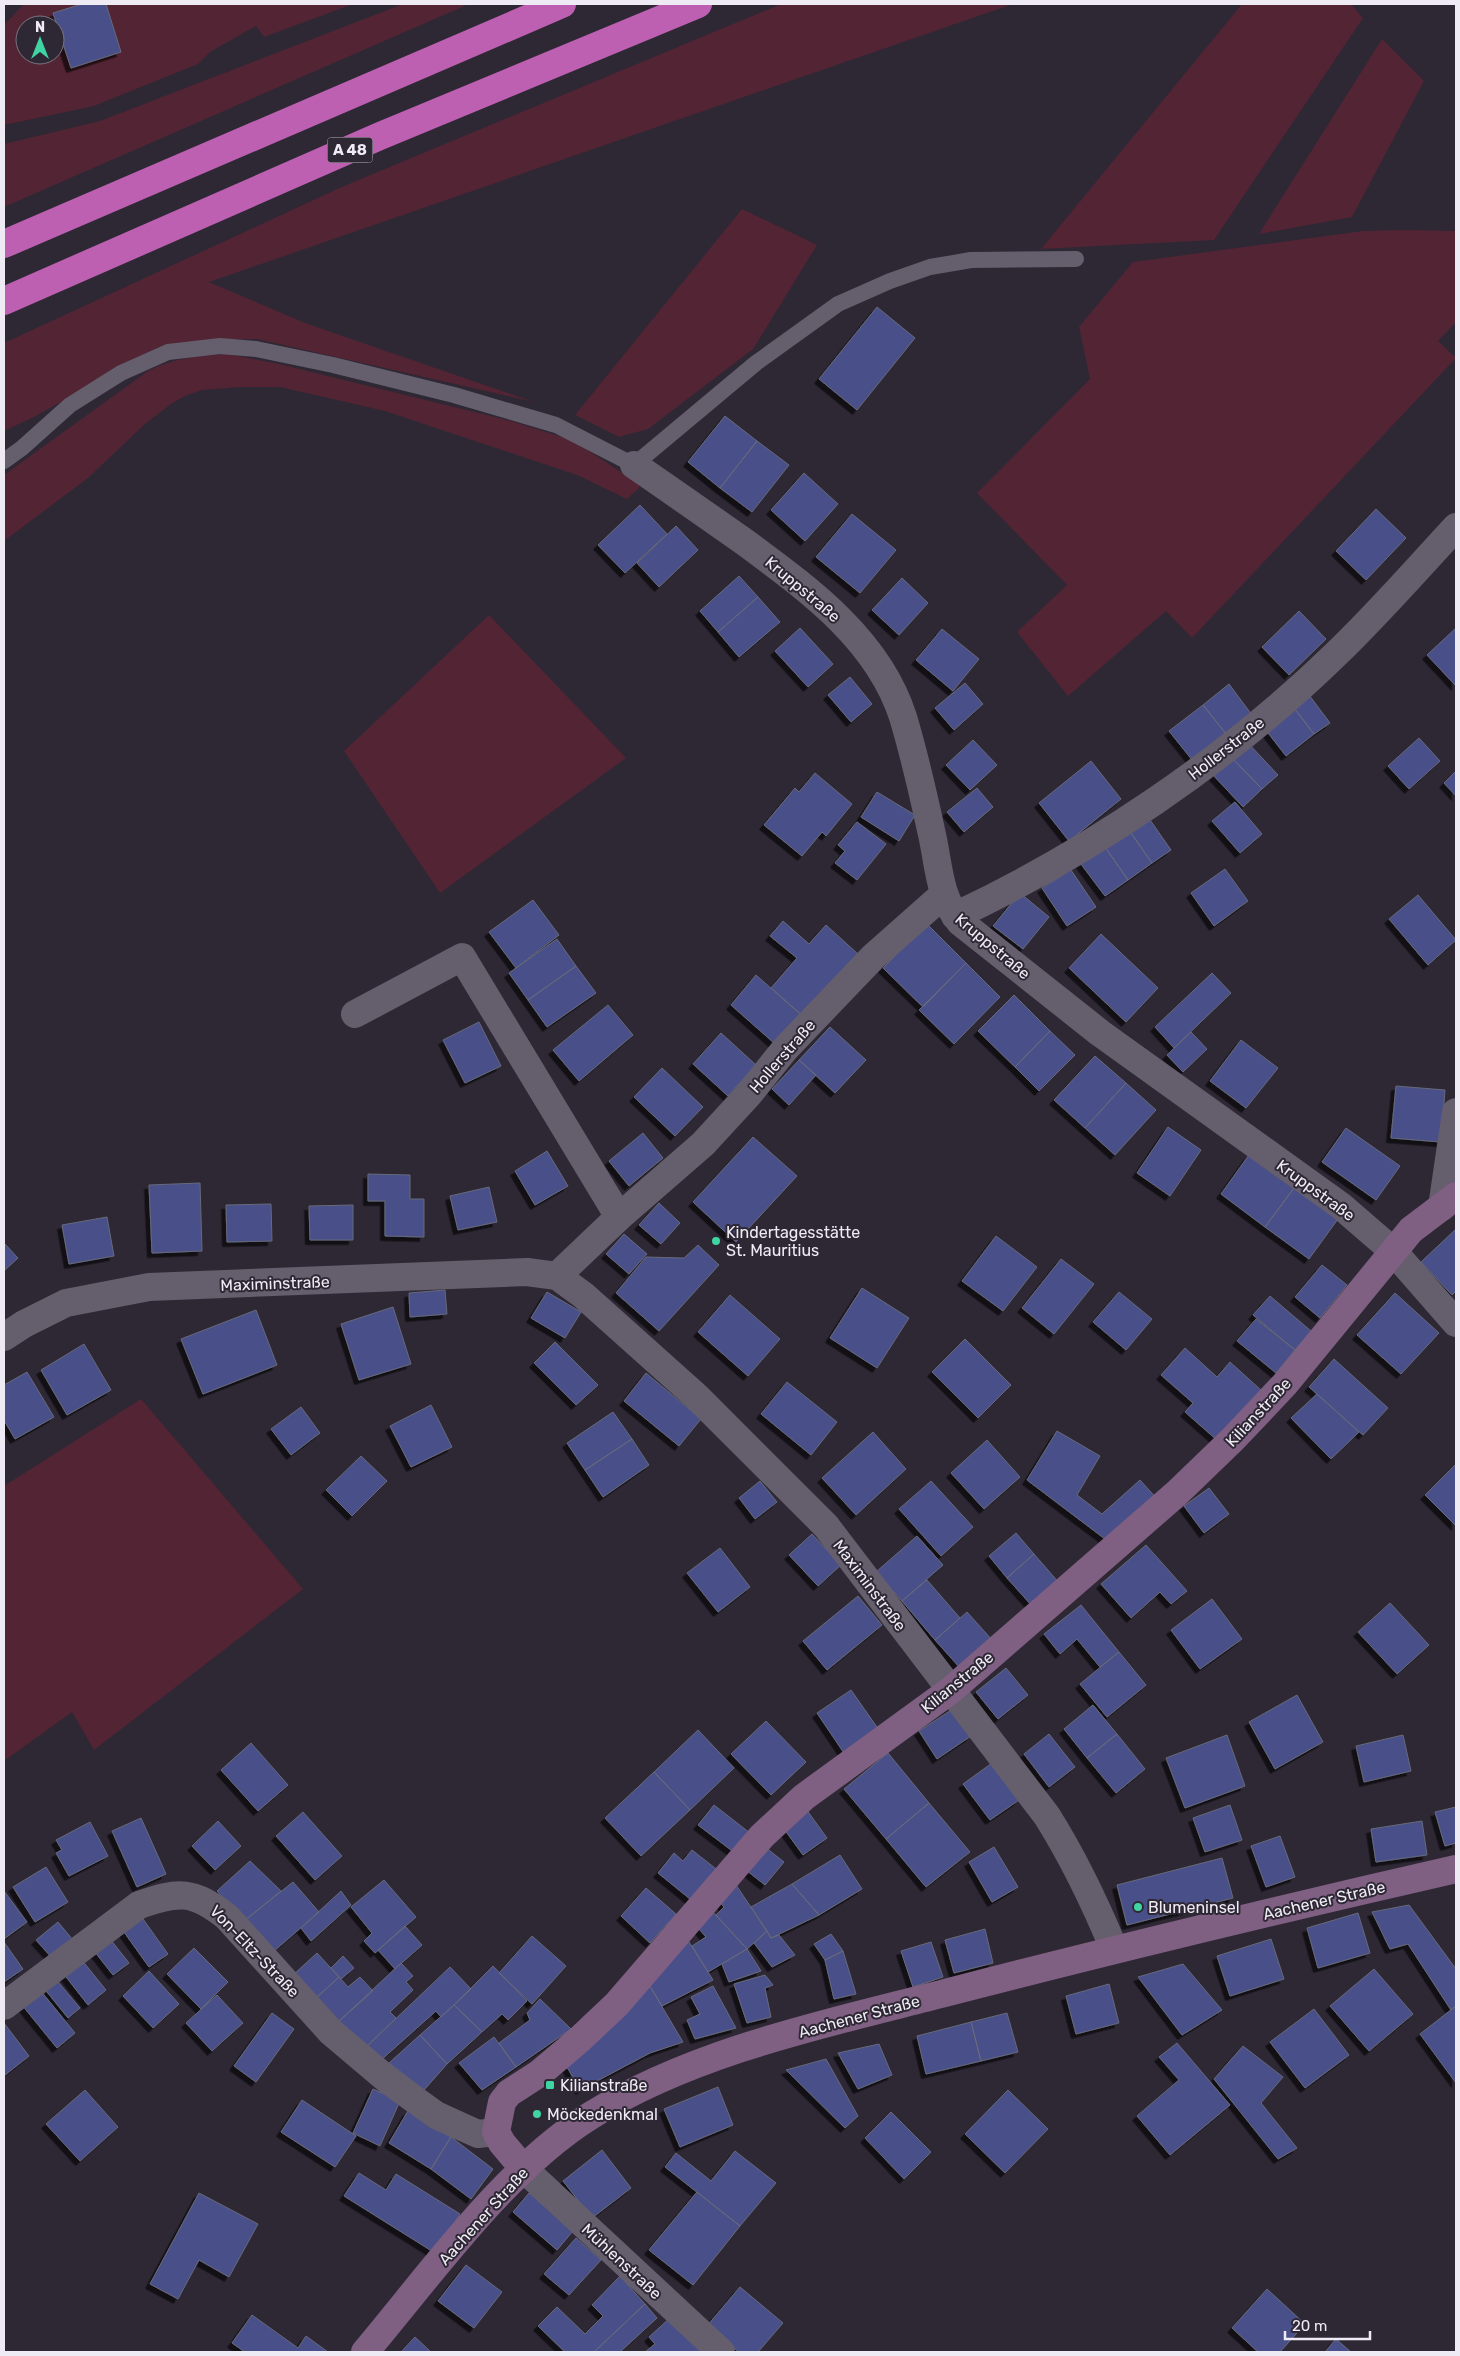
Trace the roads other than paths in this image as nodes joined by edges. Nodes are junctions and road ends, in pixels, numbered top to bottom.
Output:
1 (562, 4) edge
2 (698, 4) edge
3 (4, 244) edge
4 (1076, 259) dead end
5 (4, 301) edge
6 (4, 461) edge
7 (634, 465) junction
8 (1456, 527) edge
9 (949, 905) junction
10 (355, 1014) dead end
11 (1456, 1112) edge
12 (1449, 1202) edge
13 (619, 1216) junction
14 (1394, 1252) junction
15 (557, 1276) junction
16 (1456, 1323) edge
17 (4, 1337) edge
18 (951, 1690) junction
19 (1456, 1869) edge
20 (1114, 1949) junction
21 (4, 2006) edge
22 (496, 2132) junction
23 (524, 2169) junction
24 (365, 2352) edge
25 (721, 2352) edge

1 - 3 highway
2 - 5 highway, A 48
4 - 7 lane
6 - 7 lane
7 - 9 street, Kruppstraße
8 - 9 street, Hollerstraße
9 - 13 street, Hollerstraße
9 - 14 street, Kruppstraße
10 - 13 street
11 - 12 street
12 - 14 street, Kilianstraße
13 - 15 street
14 - 16 street, Kruppstraße
14 - 18 street, Kilianstraße
15 - 17 street, Maximinstraße
15 - 18 street, Maximinstraße
18 - 20 street, Maximinstraße
18 - 22 street, Kilianstraße
19 - 20 street, Aachener Straße
20 - 23 street, Aachener Straße
21 - 22 street, Von-Eltz-Straße
22 - 23 street
23 - 24 street, Aachener Straße
23 - 25 street, Mühlenstraße

